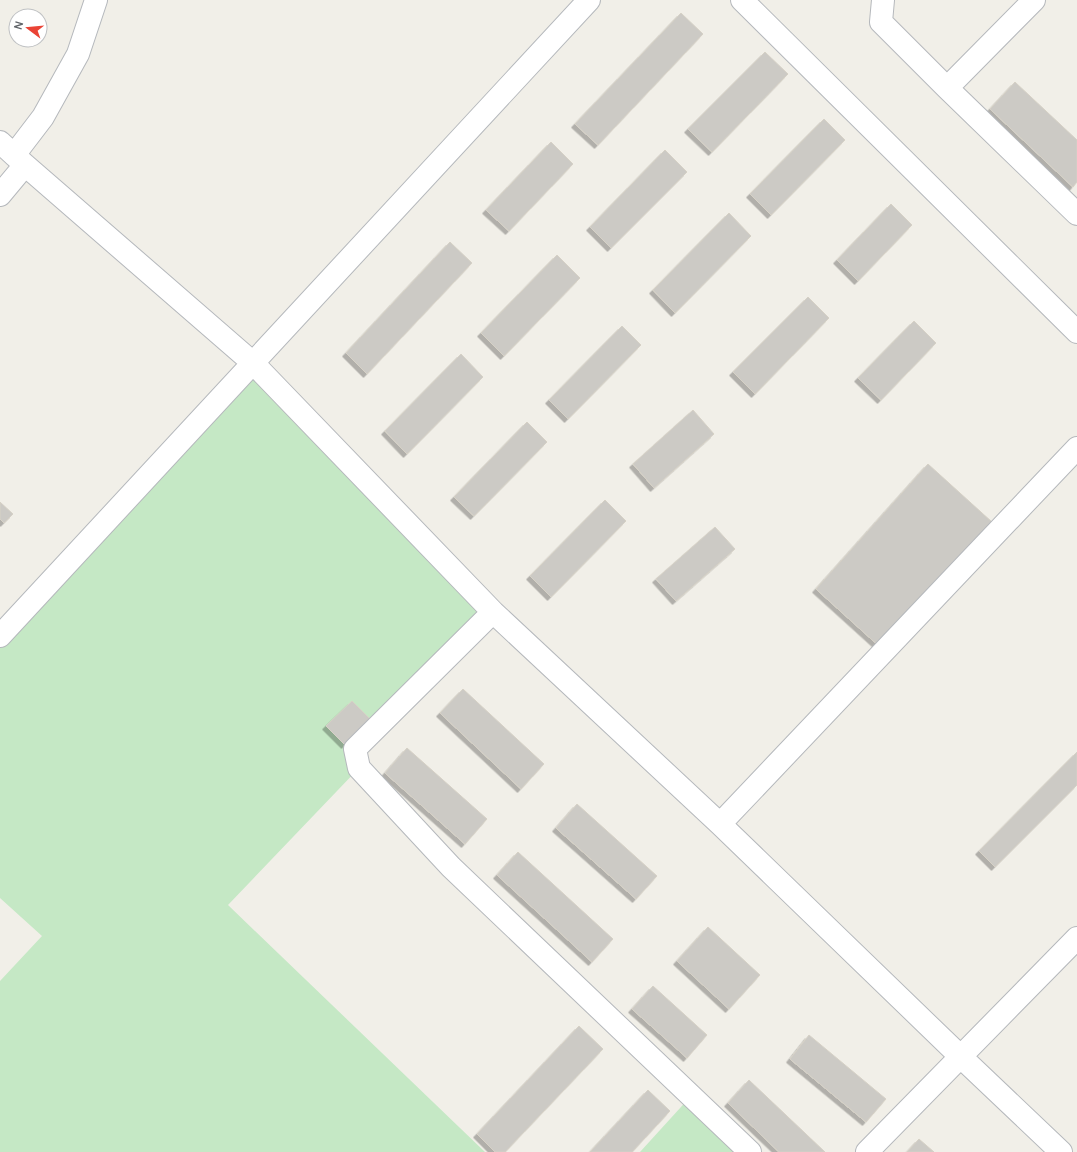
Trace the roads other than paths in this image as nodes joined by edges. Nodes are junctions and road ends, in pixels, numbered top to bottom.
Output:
1 (96, 0) edge
2 (589, 0) edge
3 (742, 0) edge
4 (883, 0) edge
5 (1034, 0) edge
6 (947, 88) junction
7 (13, 154) edge
8 (0, 195) edge
9 (1077, 214) edge
10 (1077, 332) edge
11 (253, 363) junction
12 (1077, 448) edge
13 (493, 612) junction
14 (0, 636) edge
15 (720, 824) junction
16 (1077, 938) edge
17 (961, 1057) junction
18 (750, 1152) edge
19 (867, 1152) edge
20 (1061, 1152) edge

1 - 7 street
2 - 11 street
3 - 10 street
4 - 6 street
5 - 6 street
6 - 9 street
7 - 8 street
7 - 11 street
11 - 13 street
11 - 14 street
12 - 15 street
13 - 15 street
13 - 18 street
15 - 17 street
16 - 17 street
17 - 19 street
17 - 20 street

